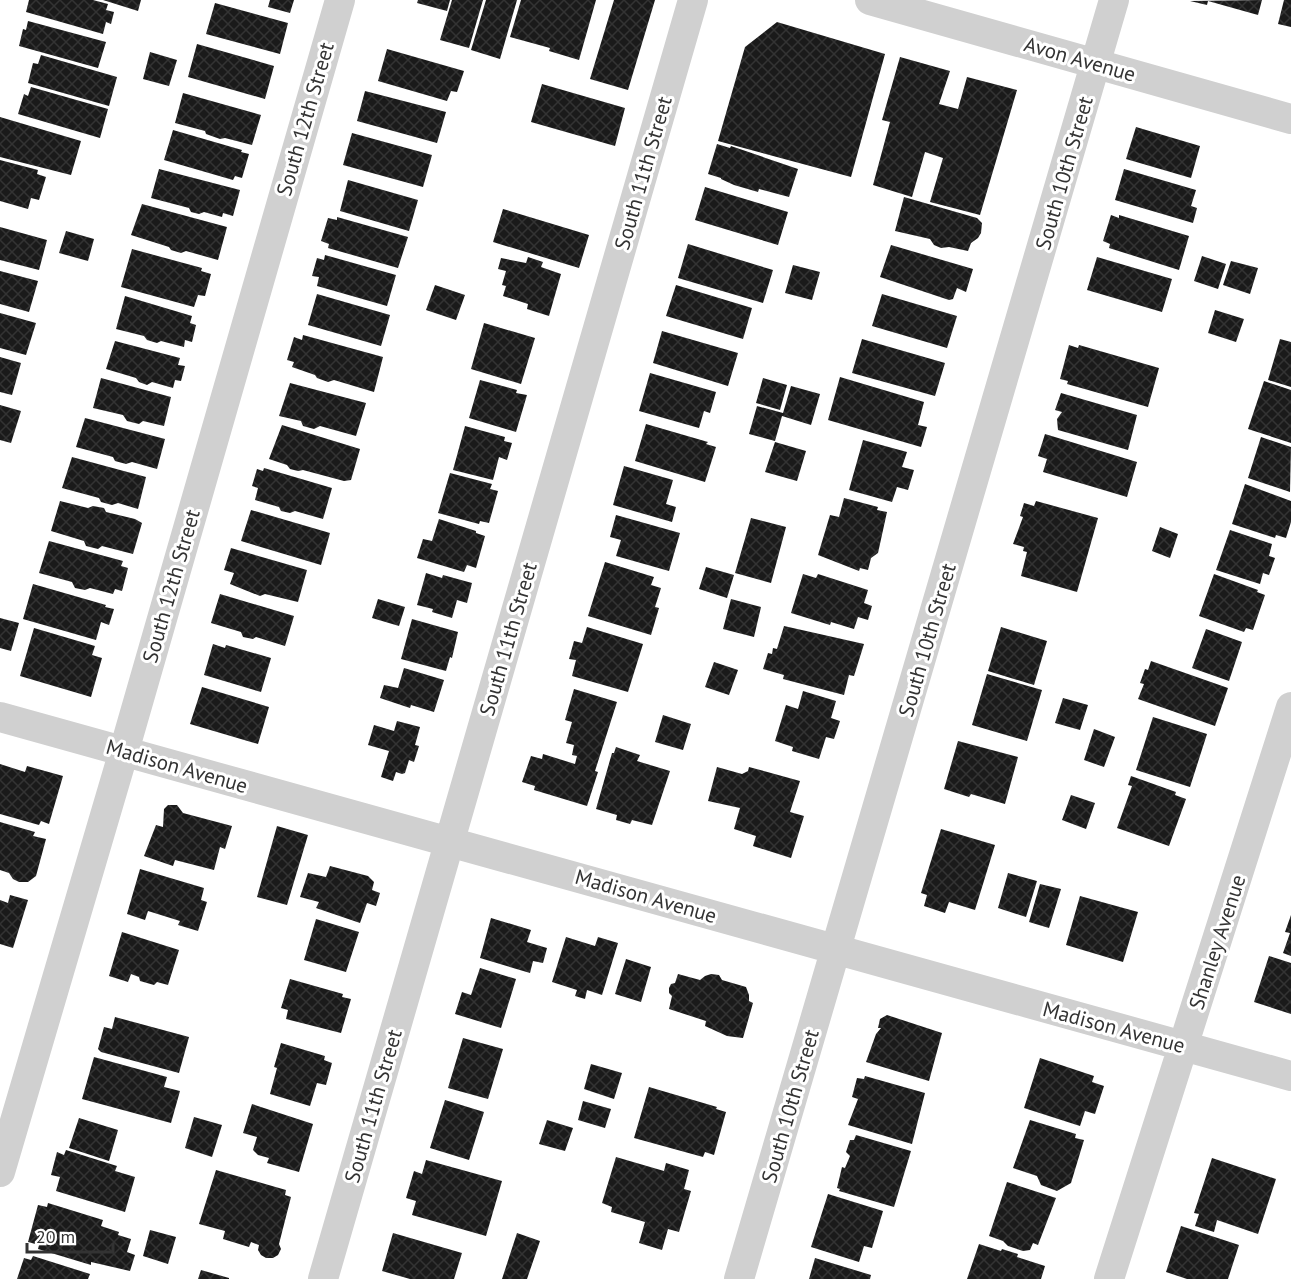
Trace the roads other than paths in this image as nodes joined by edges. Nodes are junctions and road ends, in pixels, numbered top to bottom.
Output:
1 (340, 0) edge
2 (693, 0) edge
3 (870, 0) edge
4 (1114, 0) edge
5 (1096, 64) junction
6 (1291, 118) edge
7 (1291, 707) edge
8 (0, 717) edge
9 (124, 751) junction
10 (449, 841) junction
11 (836, 950) junction
12 (1184, 1046) junction
13 (1291, 1076) edge
14 (0, 1172) edge
15 (323, 1279) edge
16 (740, 1279) edge
17 (1109, 1279) edge

1 - 9 street, South 12th Street
2 - 10 street, South 11th Street
3 - 5 street, Avon Avenue
4 - 5 street, South 10th Street
5 - 6 street, Avon Avenue
5 - 11 street, South 10th Street
7 - 12 street, Shanley Avenue
8 - 9 street, Madison Avenue
9 - 10 street, Madison Avenue
9 - 14 street, South 12th Street
10 - 11 street, Madison Avenue
10 - 15 street, South 11th Street
11 - 12 street, Madison Avenue
11 - 16 street, South 10th Street
12 - 13 street, Madison Avenue
12 - 17 street, Shanley Avenue

